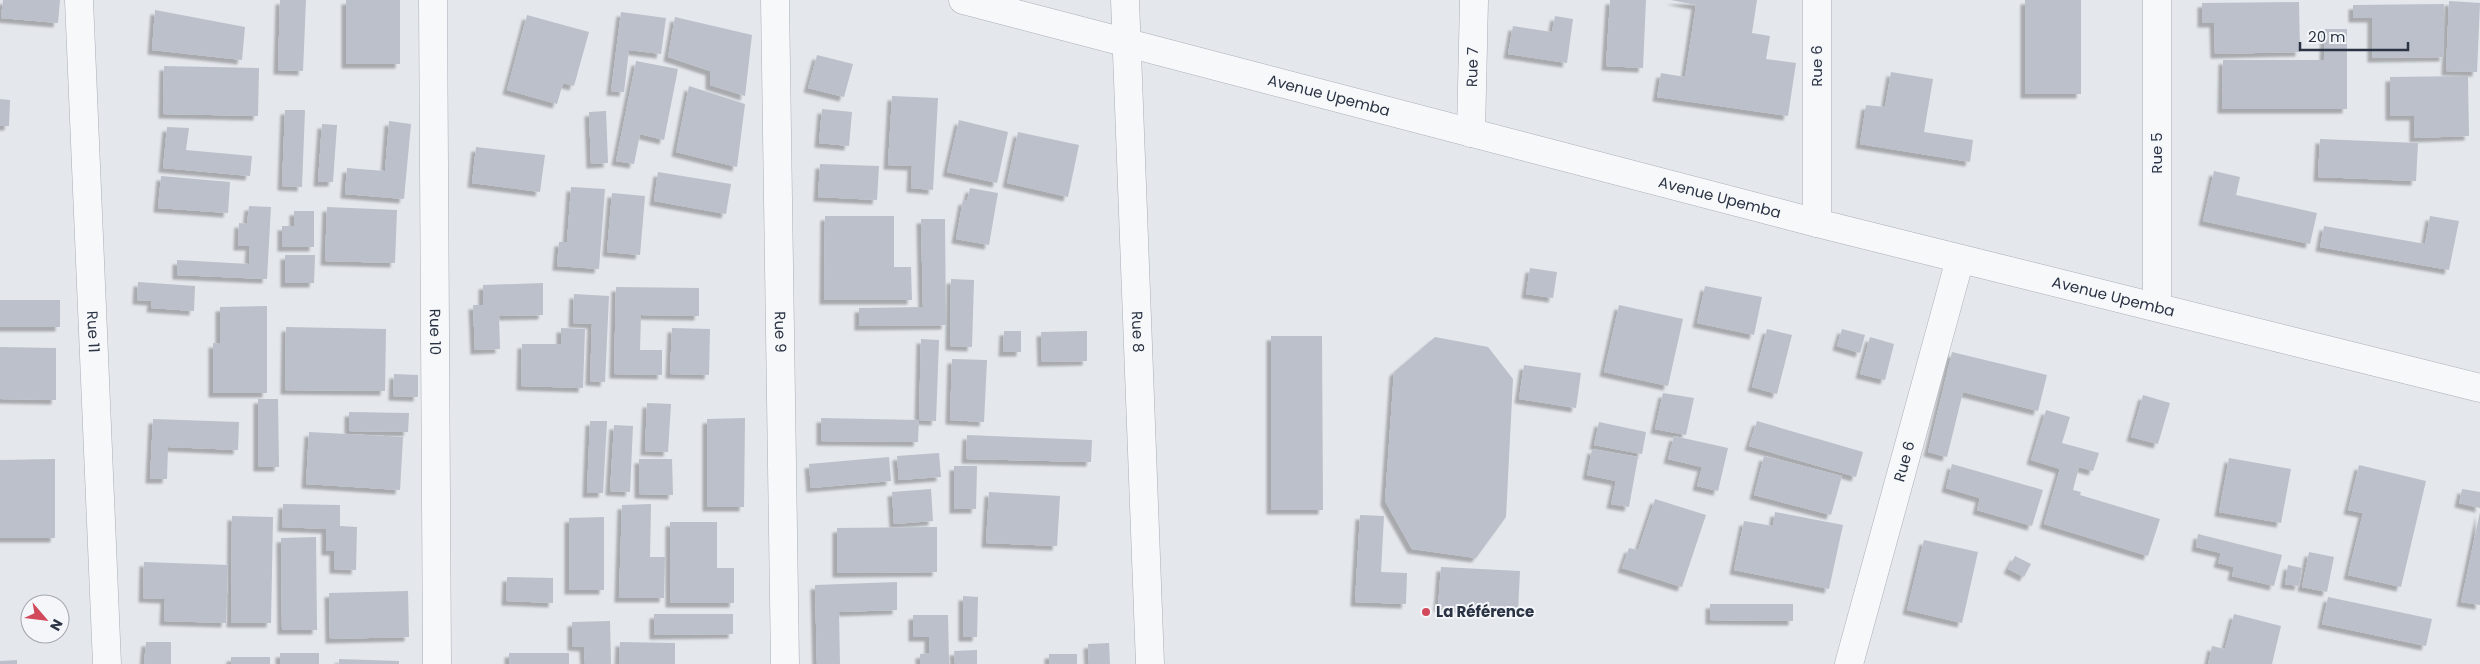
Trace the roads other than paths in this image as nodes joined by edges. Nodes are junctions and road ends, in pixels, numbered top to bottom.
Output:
1 (79, 0) edge
2 (432, 0) edge
3 (775, 0) edge
4 (963, 0) edge
5 (1125, 0) edge
6 (1474, 0) edge
7 (1817, 0) edge
8 (2157, 0) edge
9 (1126, 42) junction
10 (1471, 133) junction
11 (1817, 223) junction
12 (1960, 259) junction
13 (2157, 306) junction
14 (2480, 388) edge
15 (106, 664) edge
16 (437, 664) edge
17 (785, 664) edge
18 (1150, 664) edge
19 (1849, 664) edge

1 - 15 street, Rue 11
2 - 16 street, Rue 10
3 - 17 street, Rue 9
4 - 9 street, Avenue Upemba
5 - 9 street, Rue 8
6 - 10 street, Rue 7
7 - 11 street, Rue 6
8 - 13 street, Rue 5
9 - 10 street, Avenue Upemba
9 - 18 street, Rue 8
10 - 11 street, Avenue Upemba
11 - 12 street, Avenue Upemba
12 - 13 street, Avenue Upemba
12 - 19 street, Rue 6
13 - 14 street, Avenue Upemba

